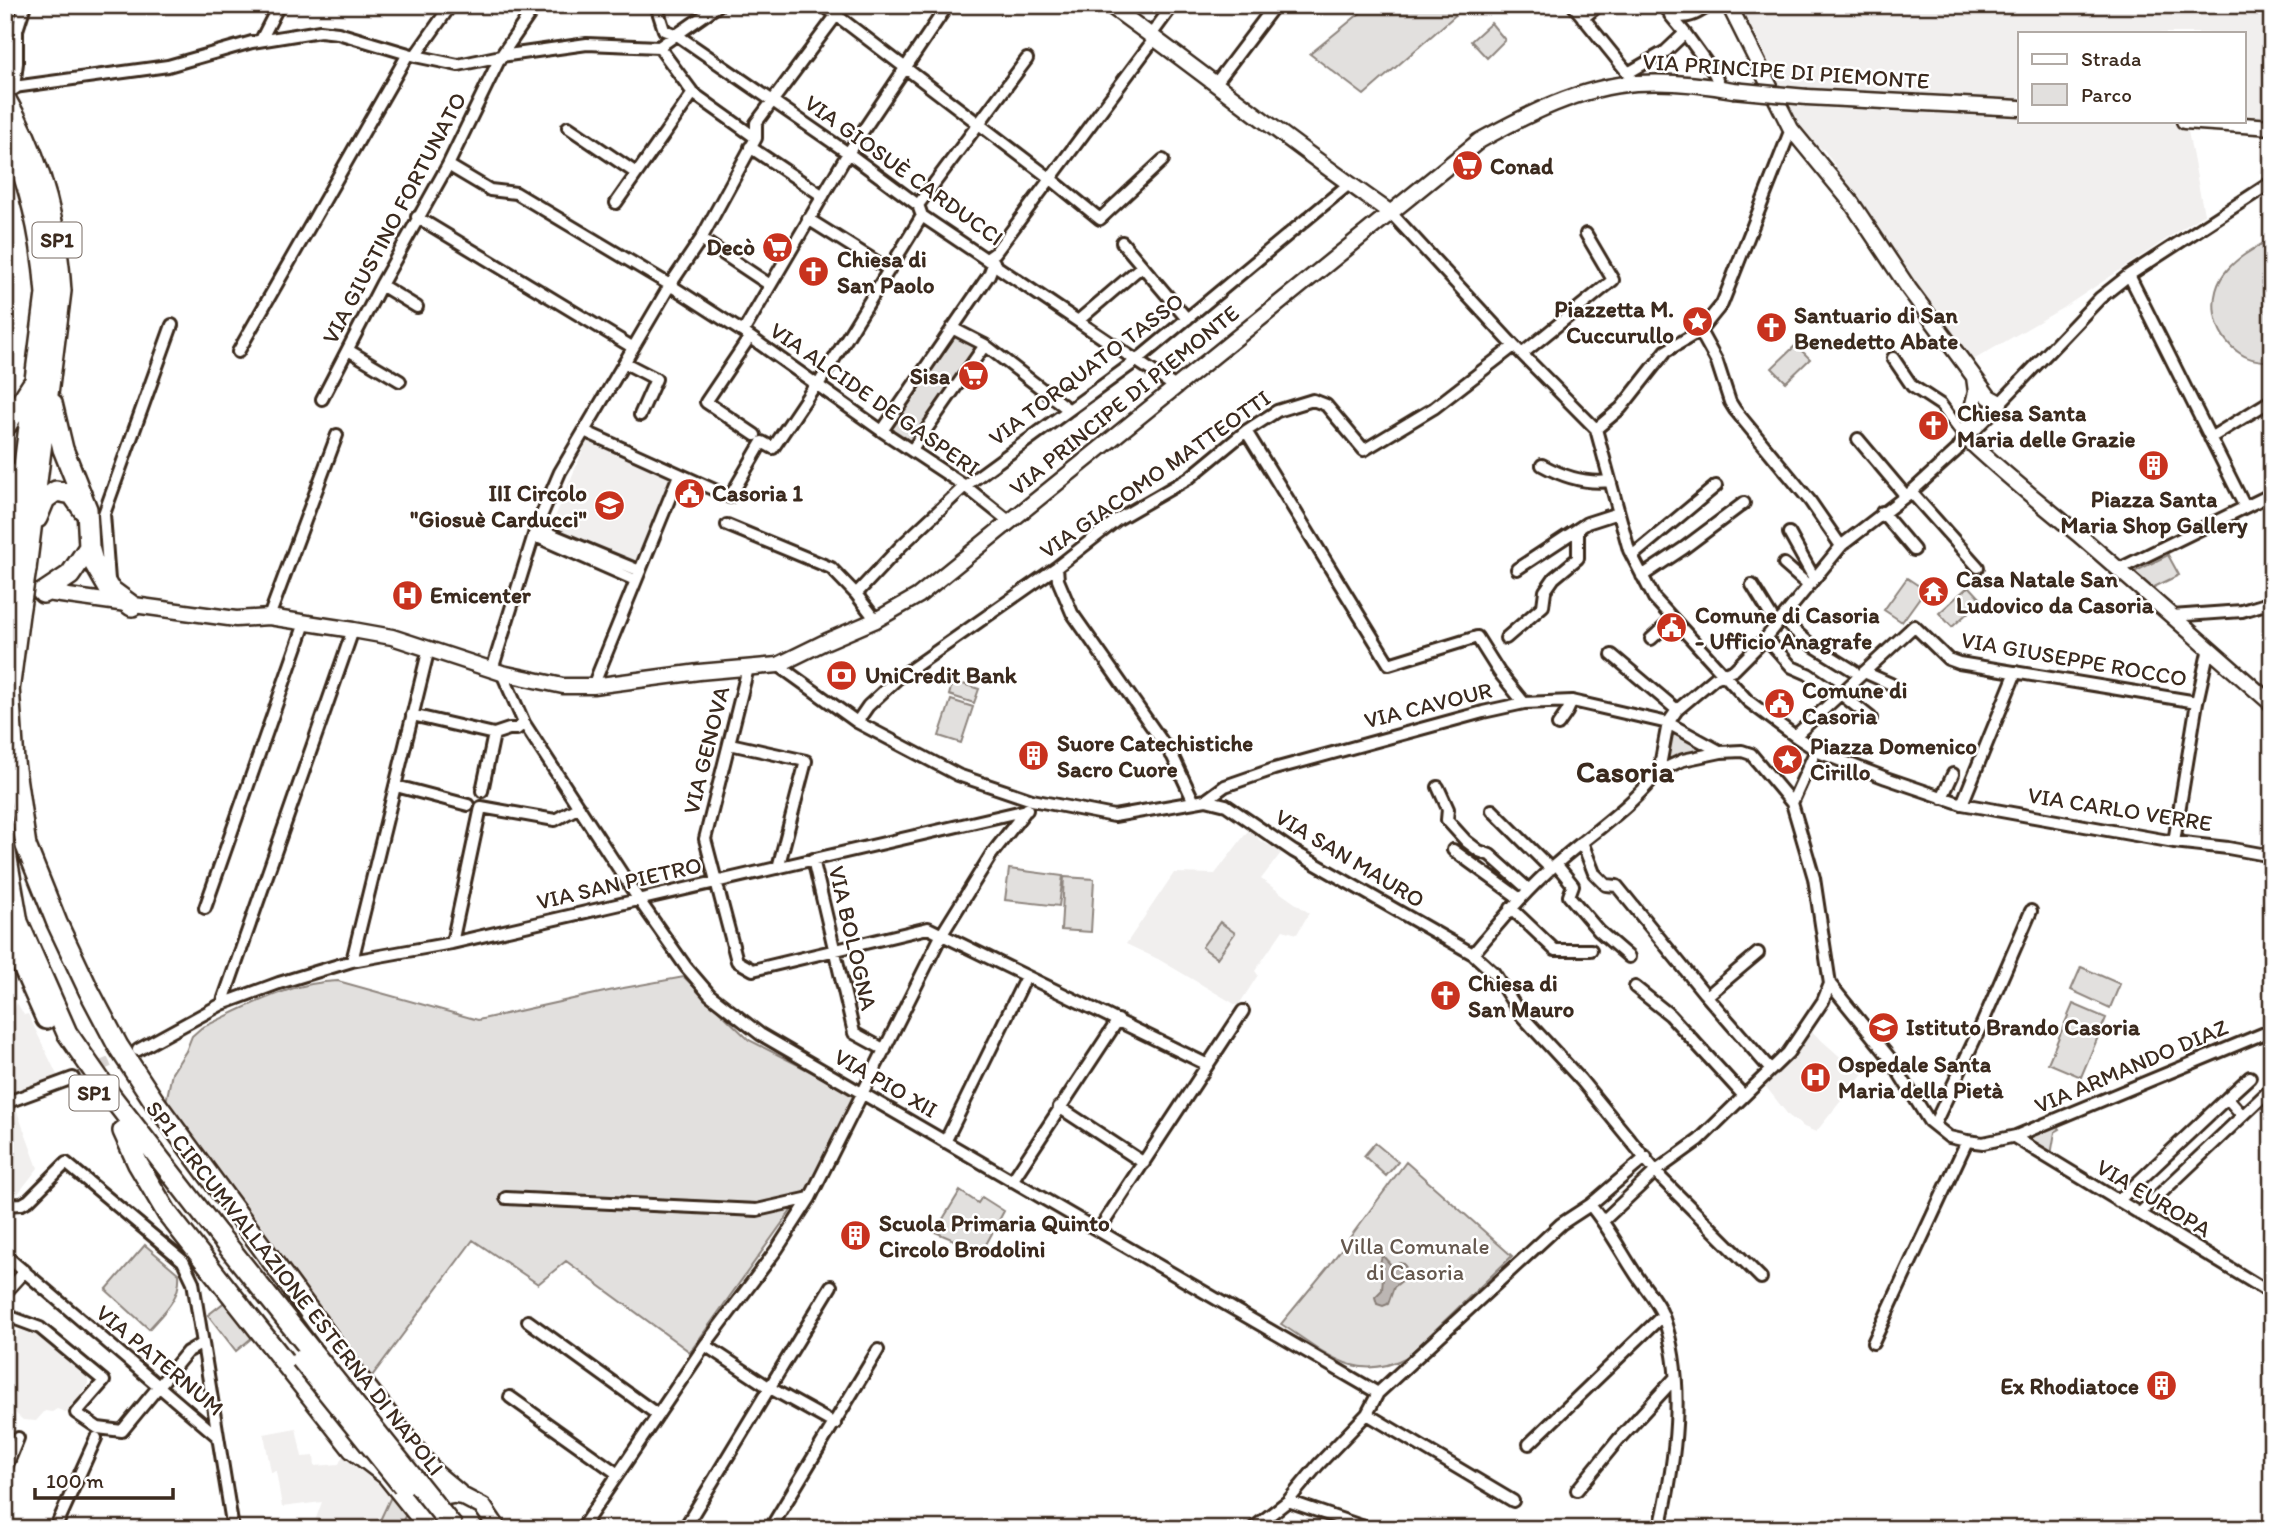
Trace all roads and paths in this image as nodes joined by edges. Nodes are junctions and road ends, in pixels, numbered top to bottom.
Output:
1 (10, 5) edge
2 (25, 5) edge
3 (279, 5) edge
4 (451, 5) edge
5 (536, 5) edge
6 (656, 5) edge
7 (719, 5) edge
8 (823, 5) edge
9 (844, 5) edge
10 (1109, 5) edge
11 (1173, 5) edge
12 (1275, 5) edge
13 (1573, 5) edge
14 (1599, 5) edge
15 (1662, 5) edge
16 (1711, 5) edge
17 (1728, 5) edge
18 (947, 6) edge
19 (5, 15) edge
20 (837, 15) junction
21 (1670, 15) junction
22 (1583, 18) junction
23 (1685, 33) junction
24 (677, 35) junction
25 (1153, 37) junction
26 (261, 40) junction
27 (659, 47) junction
28 (412, 55) junction
29 (501, 56) junction
30 (1027, 59) dead end
31 (5, 60) edge
32 (905, 66) junction
33 (1631, 78) junction
34 (1216, 83) junction
35 (1727, 89) junction
36 (10, 92) edge
37 (693, 93) junction
38 (773, 101) junction
39 (2018, 108) edge
40 (2199, 122) edge
41 (980, 123) junction
42 (568, 127) dead end
43 (2272, 127) edge
44 (5, 129) edge
45 (1791, 129) junction
46 (753, 143) junction
47 (17, 152) edge
48 (848, 153) junction
49 (1163, 160) dead end
50 (448, 165) junction
51 (636, 173) junction
52 (1052, 179) junction
53 (2272, 182) edge
54 (1349, 184) junction
55 (823, 197) junction
56 (616, 203) dead end
57 (920, 211) junction
58 (1391, 213) junction
59 (417, 218) junction
60 (808, 219) junction
61 (1586, 234) dead end
62 (701, 239) junction
63 (1122, 242) dead end
64 (991, 260) junction
65 (1142, 266) junction
66 (888, 269) junction
67 (2129, 275) junction
68 (381, 285) junction
69 (670, 285) junction
70 (770, 285) junction
71 (417, 307) dead end
72 (1187, 319) junction
73 (1079, 320) junction
74 (172, 325) dead end
75 (952, 328) junction
76 (1700, 331) junction
77 (746, 335) junction
78 (48, 340) junction
79 (985, 345) junction
80 (1514, 345) junction
81 (632, 347) junction
82 (348, 350) junction
83 (238, 352) dead end
84 (1522, 354) junction
85 (1893, 358) dead end
86 (1136, 361) junction
87 (625, 363) junction
88 (400, 381) dead end
89 (43, 384) junction
90 (817, 385) junction
91 (1174, 386) junction
92 (322, 398) dead end
93 (2272, 400) edge
94 (1987, 404) junction
95 (1069, 410) junction
96 (640, 415) dead end
97 (5, 427) edge
98 (1596, 429) junction
99 (584, 431) junction
100 (882, 431) junction
101 (1246, 431) junction
102 (337, 435) dead end
103 (755, 435) dead end
104 (1965, 438) junction
105 (2210, 438) junction
106 (1858, 439) dead end
107 (912, 450) junction
108 (1542, 465) dead end
109 (5, 470) edge
110 (679, 475) junction
111 (1609, 481) junction
112 (965, 486) junction
113 (1716, 486) dead end
114 (1908, 494) junction
115 (2272, 494) edge
116 (1744, 503) dead end
117 (2245, 508) junction
118 (1882, 512) junction
119 (1618, 513) junction
120 (1010, 522) junction
121 (89, 525) junction
122 (727, 525) dead end
123 (1578, 529) junction
124 (536, 532) junction
125 (1789, 533) dead end
126 (22, 537) junction
127 (1841, 546) junction
128 (89, 547) junction
129 (1914, 550) dead end
130 (1632, 556) junction
131 (1784, 564) dead end
132 (1057, 567) junction
133 (1978, 567) dead end
134 (1517, 569) dead end
135 (2118, 570) junction
136 (638, 575) junction
137 (1642, 576) junction
138 (1811, 581) junction
139 (1752, 585) dead end
140 (5, 588) edge
141 (109, 589) junction
142 (43, 593) junction
143 (856, 594) junction
144 (2272, 601) edge
145 (132, 606) junction
146 (12, 609) edge
147 (2172, 616) junction
148 (269, 617) junction
149 (876, 620) junction
150 (1672, 620) junction
151 (304, 622) junction
152 (1779, 622) junction
153 (353, 630) junction
154 (1506, 638) dead end
155 (1766, 638) junction
156 (1651, 639) dead end
157 (429, 648) junction
158 (2209, 648) junction
159 (1612, 655) dead end
160 (778, 665) junction
161 (748, 668) junction
162 (1859, 671) junction
163 (497, 672) junction
164 (2017, 672) junction
165 (1723, 675) junction
166 (1891, 684) dead end
167 (9, 686) junction
168 (593, 686) junction
169 (1835, 691) junction
170 (1572, 701) junction
171 (2197, 702) junction
172 (1524, 703) junction
173 (2272, 704) edge
174 (1677, 710) junction
175 (412, 715) junction
176 (1871, 718) dead end
177 (857, 722) junction
178 (524, 723) junction
179 (1668, 723) junction
180 (5, 724) edge
181 (1558, 725) dead end
182 (494, 734) junction
183 (1795, 736) junction
184 (730, 744) junction
185 (1816, 750) junction
186 (1721, 752) junction
187 (1659, 771) junction
188 (1953, 774) dead end
189 (396, 786) junction
190 (1438, 787) dead end
191 (482, 791) dead end
192 (1942, 798) junction
193 (1200, 801) junction
194 (1792, 803) junction
195 (1962, 804) junction
196 (468, 805) dead end
197 (1030, 805) junction
198 (579, 807) junction
199 (1492, 810) dead end
200 (1582, 842) junction
201 (2174, 842) junction
202 (5, 847) edge
203 (1454, 850) dead end
204 (2272, 856) edge
205 (813, 859) junction
206 (1553, 866) junction
207 (778, 868) junction
208 (718, 882) junction
209 (1528, 889) junction
210 (1519, 898) junction
211 (639, 900) junction
212 (205, 908) dead end
213 (1511, 908) junction
214 (2031, 911) dead end
215 (5, 927) edge
216 (942, 934) junction
217 (452, 943) junction
218 (834, 950) junction
219 (1591, 950) dead end
220 (1758, 953) dead end
221 (1473, 954) junction
222 (1629, 957) dead end
223 (352, 961) junction
224 (1026, 977) junction
225 (1830, 984) junction
226 (1634, 987) dead end
227 (1707, 996) junction
228 (222, 1004) junction
229 (1243, 1011) dead end
230 (1118, 1020) junction
231 (2272, 1030) edge
232 (138, 1050) tunnel mouth
233 (885, 1050) junction
234 (1206, 1064) junction
235 (1771, 1070) junction
236 (2250, 1077) dead end
237 (74, 1078) tunnel mouth
238 (2272, 1088) edge
239 (864, 1094) junction
240 (1744, 1096) junction
241 (2227, 1098) junction
242 (5, 1103) edge
243 (1059, 1107) junction
244 (2242, 1115) junction
245 (1934, 1125) junction
246 (123, 1131) junction
247 (2015, 1137) junction
248 (1967, 1141) junction
249 (945, 1142) junction
250 (1646, 1157) junction
251 (1144, 1163) junction
252 (1656, 1171) junction
253 (1012, 1181) junction
254 (506, 1198) dead end
255 (810, 1198) junction
256 (2118, 1201) junction
257 (5, 1205) edge
258 (1590, 1205) junction
259 (2138, 1214) junction
260 (1603, 1221) junction
261 (1099, 1230) junction
262 (214, 1239) junction
263 (5, 1255) edge
264 (24, 1271) junction
265 (1761, 1278) dead end
266 (831, 1286) dead end
267 (5, 1293) edge
268 (2272, 1294) edge
269 (5, 1315) edge
270 (1663, 1315) junction
271 (528, 1321) dead end
272 (1873, 1343) dead end
273 (201, 1344) junction
274 (705, 1345) junction
275 (878, 1350) dead end
276 (1675, 1378) junction
277 (159, 1388) junction
278 (770, 1388) junction
279 (1378, 1393) junction
280 (510, 1397) dead end
281 (658, 1415) junction
282 (1367, 1415) junction
283 (835, 1424) junction
284 (217, 1436) junction
285 (18, 1438) dead end
286 (96, 1438) dead end
287 (1529, 1444) dead end
288 (5, 1470) edge
289 (618, 1474) junction
290 (1577, 1490) dead end
291 (458, 1494) junction
292 (1288, 1501) junction
293 (1513, 1501) dead end
294 (432, 1527) edge
295 (55, 1529) edge
296 (233, 1529) edge
297 (454, 1529) edge
298 (498, 1529) edge
299 (582, 1529) edge
300 (684, 1529) edge
301 (770, 1529) edge
302 (1252, 1529) edge
303 (1370, 1529) edge
304 (1660, 1529) edge

1 - 19 main road
2 - 36 street
3 - 26 street
4 - 28 street
5 - 29 street, VIA GIUSTINO FORTUNATO
6 - 24 street, VIA GIOSUÈ CARDUCCI
7 - 24 street
8 - 20 street
9 - 20 street
10 - 25 main road
11 - 25 street
12 - 34 street
13 - 22 street
14 - 22 street
15 - 21 street
16 - 21 street
17 - 45 main road
18 - 32 street
20 - 32 street
20 - 38 street
21 - 23 street
22 - 33 street
23 - 33 street
23 - 35 street
24 - 27 street
24 - 38 street, VIA GIOSUÈ CARDUCCI
25 - 34 main road
25 - 52 street
26 - 28 street
26 - 36 street
27 - 29 street
27 - 37 street
28 - 29 street
28 - 83 street
29 - 50 street, VIA GIUSTINO FORTUNATO
30 - 41 street
31 - 36 main road
32 - 41 street
32 - 48 street
33 - 35 main road, VIA PRINCIPE DI PIEMONTE
33 - 58 main road, VIA PRINCIPE DI PIEMONTE
34 - 54 main road
35 - 39 main road, VIA PRINCIPE DI PIEMONTE, bridge
36 - 47 highway, SP1
36 - 78 highway
37 - 46 street
37 - 51 street
38 - 46 street
38 - 48 street, VIA GIOSUÈ CARDUCCI
40 - 43 main road
41 - 52 street
41 - 57 street
42 - 51 street
44 - 47 highway, SP1
45 - 76 street
45 - 94 main road
46 - 55 street
46 - 62 street
47 - 78 highway
47 - 78 highway, SP1
48 - 55 street
48 - 57 street, VIA GIOSUÈ CARDUCCI
49 - 52 street
50 - 59 street, VIA GIUSTINO FORTUNATO
50 - 69 street, VIA ALCIDE DE GASPERI
51 - 56 street
52 - 64 street
53 - 67 street
54 - 58 main road
54 - 72 street, VIA TORQUATO TASSO
55 - 60 street
57 - 64 street, VIA GIOSUÈ CARDUCCI
57 - 66 street
58 - 80 street
58 - 91 main road, VIA PRINCIPE DI PIEMONTE
59 - 68 street, VIA GIUSTINO FORTUNATO
59 - 81 street
60 - 66 street
60 - 70 street
61 - 84 street
62 - 69 street
62 - 70 street
63 - 65 street
64 - 73 street, VIA GIOSUÈ CARDUCCI
64 - 75 street
65 - 72 street
65 - 73 street
66 - 90 street
67 - 94 street
67 - 105 street
68 - 71 street
68 - 82 street, VIA GIUSTINO FORTUNATO
69 - 77 street, VIA ALCIDE DE GASPERI
69 - 81 street
70 - 77 street
72 - 86 street, VIA TORQUATO TASSO
73 - 86 street, VIA GIOSUÈ CARDUCCI
74 - 141 street
75 - 79 street
75 - 100 street
76 - 98 street
76 - 127 street
77 - 90 street, VIA ALCIDE DE GASPERI
77 - 103 street, VIA ALCIDE DE GASPERI
78 - 89 highway, SP1
79 - 95 street
79 - 107 street
80 - 84 street
80 - 101 street, VIA GIACOMO MATTEOTTI
81 - 87 street
82 - 88 street
82 - 92 street, VIA GIUSTINO FORTUNATO
84 - 98 street
85 - 104 street
86 - 91 street, VIA GIOSUÈ CARDUCCI
86 - 95 street, VIA TORQUATO TASSO
87 - 96 street
87 - 99 street
89 - 97 highway
89 - 121 highway
89 - 126 highway, SP1
90 - 100 street, VIA ALCIDE DE GASPERI
90 - 110 street
91 - 120 main road, VIA PRINCIPE DI PIEMONTE
93 - 105 street
94 - 104 main road
95 - 112 street, VIA TORQUATO TASSO
98 - 111 street, VIA CARLO VERRE
99 - 110 street
99 - 124 street
100 - 107 street, VIA ALCIDE DE GASPERI
101 - 132 street, VIA GIACOMO MATTEOTTI
101 - 172 street
102 - 148 street
104 - 114 street
104 - 135 main road
105 - 117 street
106 - 114 street
107 - 112 street, VIA ALCIDE DE GASPERI
108 - 111 street
109 - 126 highway
110 - 136 street
111 - 119 street, VIA CARLO VERRE
112 - 120 street, VIA ALCIDE DE GASPERI
112 - 143 street, VIA TORQUATO TASSO
113 - 130 street
114 - 118 street
114 - 133 street
115 - 117 street
116 - 137 street
117 - 135 street
118 - 127 street
118 - 129 street
119 - 123 street
119 - 130 street, VIA CARLO VERRE
120 - 149 main road, VIA PRINCIPE DI PIEMONTE
121 - 126 highway
121 - 128 highway
122 - 143 street
123 - 134 street
123 - 154 street
124 - 136 street
124 - 163 street
125 - 138 street
126 - 146 highway, SP1, bridge
127 - 138 street
128 - 141 highway
128 - 142 highway
130 - 137 street, VIA CARLO VERRE
131 - 138 street
132 - 177 street, VIA GIACOMO MATTEOTTI
132 - 193 street
135 - 147 main road
136 - 168 street
137 - 150 street, VIA CARLO VERRE
138 - 152 street
139 - 152 street
140 - 142 main road, VIA PRINCIPE DI PIEMONTE
141 - 145 highway
142 - 145 main road, VIA PRINCIPE DI PIEMONTE
143 - 149 street
144 - 147 street
145 - 148 main road, VIA PRINCIPE DI PIEMONTE
146 - 167 highway, SP1
147 - 158 main road
148 - 151 main road, VIA PRINCIPE DI PIEMONTE
149 - 160 main road, VIA PRINCIPE DI PIEMONTE
150 - 156 street
150 - 165 street, VIA CARLO VERRE
151 - 153 main road, VIA PRINCIPE DI PIEMONTE
151 - 212 street
152 - 155 street
152 - 162 street
153 - 157 main road, VIA PRINCIPE DI PIEMONTE
153 - 228 street
155 - 165 street
155 - 169 street
157 - 163 main road, VIA PRINCIPE DI PIEMONTE
157 - 175 street
158 - 171 street
158 - 173 main road
159 - 174 street
160 - 161 main road, VIA PRINCIPE DI PIEMONTE
160 - 177 street
161 - 168 main road, VIA PRINCIPE DI PIEMONTE
161 - 184 street, VIA GENOVA
162 - 164 street, VIA GIUSEPPE ROCCO
162 - 166 street
162 - 169 street
163 - 168 main road, VIA PRINCIPE DI PIEMONTE
163 - 178 street, VIA PIO XII
164 - 171 street, VIA GIUSEPPE ROCCO
164 - 195 street
165 - 174 street
165 - 183 street, VIA CARLO VERRE
167 - 180 highway, SP1
167 - 291 highway
169 - 176 street
169 - 183 street
170 - 172 street, VIA CAVOUR
170 - 179 street, VIA CAVOUR
170 - 181 street
171 - 201 street
172 - 193 street, VIA CAVOUR
174 - 179 street
175 - 182 street
175 - 189 street
177 - 197 street
178 - 182 street
178 - 198 street, VIA PIO XII
179 - 186 street, VIA CAVOUR
179 - 187 street
182 - 191 street
183 - 185 street, VIA CARLO VERRE
184 - 207 street
184 - 208 street, VIA GENOVA
185 - 192 street, VIA CARLO VERRE
185 - 194 street
186 - 187 street
186 - 194 street
187 - 200 street
188 - 192 street
189 - 196 street
189 - 223 street
190 - 209 street
192 - 195 street, VIA CARLO VERRE
193 - 197 street
193 - 221 street, VIA SAN MAURO
194 - 225 street
195 - 201 street, VIA CARLO VERRE
197 - 205 street, VIA SAN PIETRO
197 - 216 street
198 - 211 street, VIA PIO XII
198 - 217 street
199 - 206 street
200 - 206 street
200 - 227 street
201 - 204 street, VIA CARLO VERRE
202 - 262 highway, SP1 CIRCUMVALLAZIONE ESTERNA DI NAPOLI / SP1
203 - 210 street
205 - 207 street, VIA SAN PIETRO
205 - 218 street, VIA BOLOGNA
206 - 209 street
206 - 222 street
207 - 208 street, VIA SAN PIETRO
208 - 211 street, VIA SAN PIETRO
208 - 218 street, VIA GENOVA
209 - 210 street
210 - 213 street
211 - 217 street, VIA SAN PIETRO
211 - 239 street, VIA PIO XII
213 - 219 street
213 - 221 street
214 - 245 street
215 - 246 highway, SP1 CIRCUMVALLAZIONE ESTERNA DI NAPOLI / SP1
216 - 218 street
216 - 224 street
216 - 233 street
217 - 223 street, VIA SAN PIETRO
218 - 233 street, VIA BOLOGNA
220 - 227 street
221 - 250 street, VIA SAN MAURO
223 - 228 street, VIA SAN PIETRO
224 - 230 street
224 - 249 street
225 - 235 street
225 - 245 street, VIA ARMANDO DIAZ
226 - 240 street
227 - 235 street
228 - 232 street, VIA SAN PIETRO
229 - 234 street
230 - 234 street
230 - 243 street
231 - 247 street, VIA ARMANDO DIAZ
233 - 239 street
234 - 251 street
235 - 240 street
236 - 241 street
237 - 242 street
238 - 244 street
239 - 249 street, VIA PIO XII
239 - 255 street
240 - 252 street
241 - 244 street
241 - 256 street
243 - 251 street
243 - 253 street
244 - 259 street
245 - 248 street, VIA ARMANDO DIAZ
246 - 262 highway, SP1 CIRCUMVALLAZIONE ESTERNA DI NAPOLI / SP1
246 - 294 highway
247 - 248 street, VIA ARMANDO DIAZ
247 - 256 street, VIA EUROPA
248 - 272 street
249 - 253 street, VIA PIO XII
250 - 252 street, VIA SAN MAURO
250 - 258 street
251 - 261 street
252 - 260 street
252 - 265 street, VIA SAN MAURO
253 - 261 street, VIA PIO XII
254 - 255 street
255 - 274 street
256 - 259 street, VIA EUROPA
257 - 273 street
258 - 260 street
258 - 279 street
259 - 268 street, VIA EUROPA
260 - 270 street
261 - 279 street, VIA PIO XII
262 - 294 highway, SP1 CIRCUMVALLAZIONE ESTERNA DI NAPOLI / SP1, bridge
262 - 297 highway, SP1 CIRCUMVALLAZIONE ESTERNA DI NAPOLI / SP1, bridge
263 - 264 street, VIA PATERNUM
264 - 267 street
264 - 277 street, VIA PATERNUM
266 - 278 street
269 - 277 street
270 - 276 street
270 - 287 street
271 - 281 street
273 - 277 street
273 - 284 street
274 - 278 street
274 - 281 street
275 - 283 street
276 - 290 street
276 - 304 street
277 - 284 street, VIA PATERNUM
278 - 283 street
278 - 300 street
279 - 282 street
280 - 289 street
281 - 289 street
282 - 292 street
282 - 293 street
283 - 301 street
284 - 296 street, VIA PATERNUM
285 - 288 street
286 - 295 street
289 - 299 street
291 - 294 main road
291 - 298 main road
292 - 302 street
292 - 303 street

